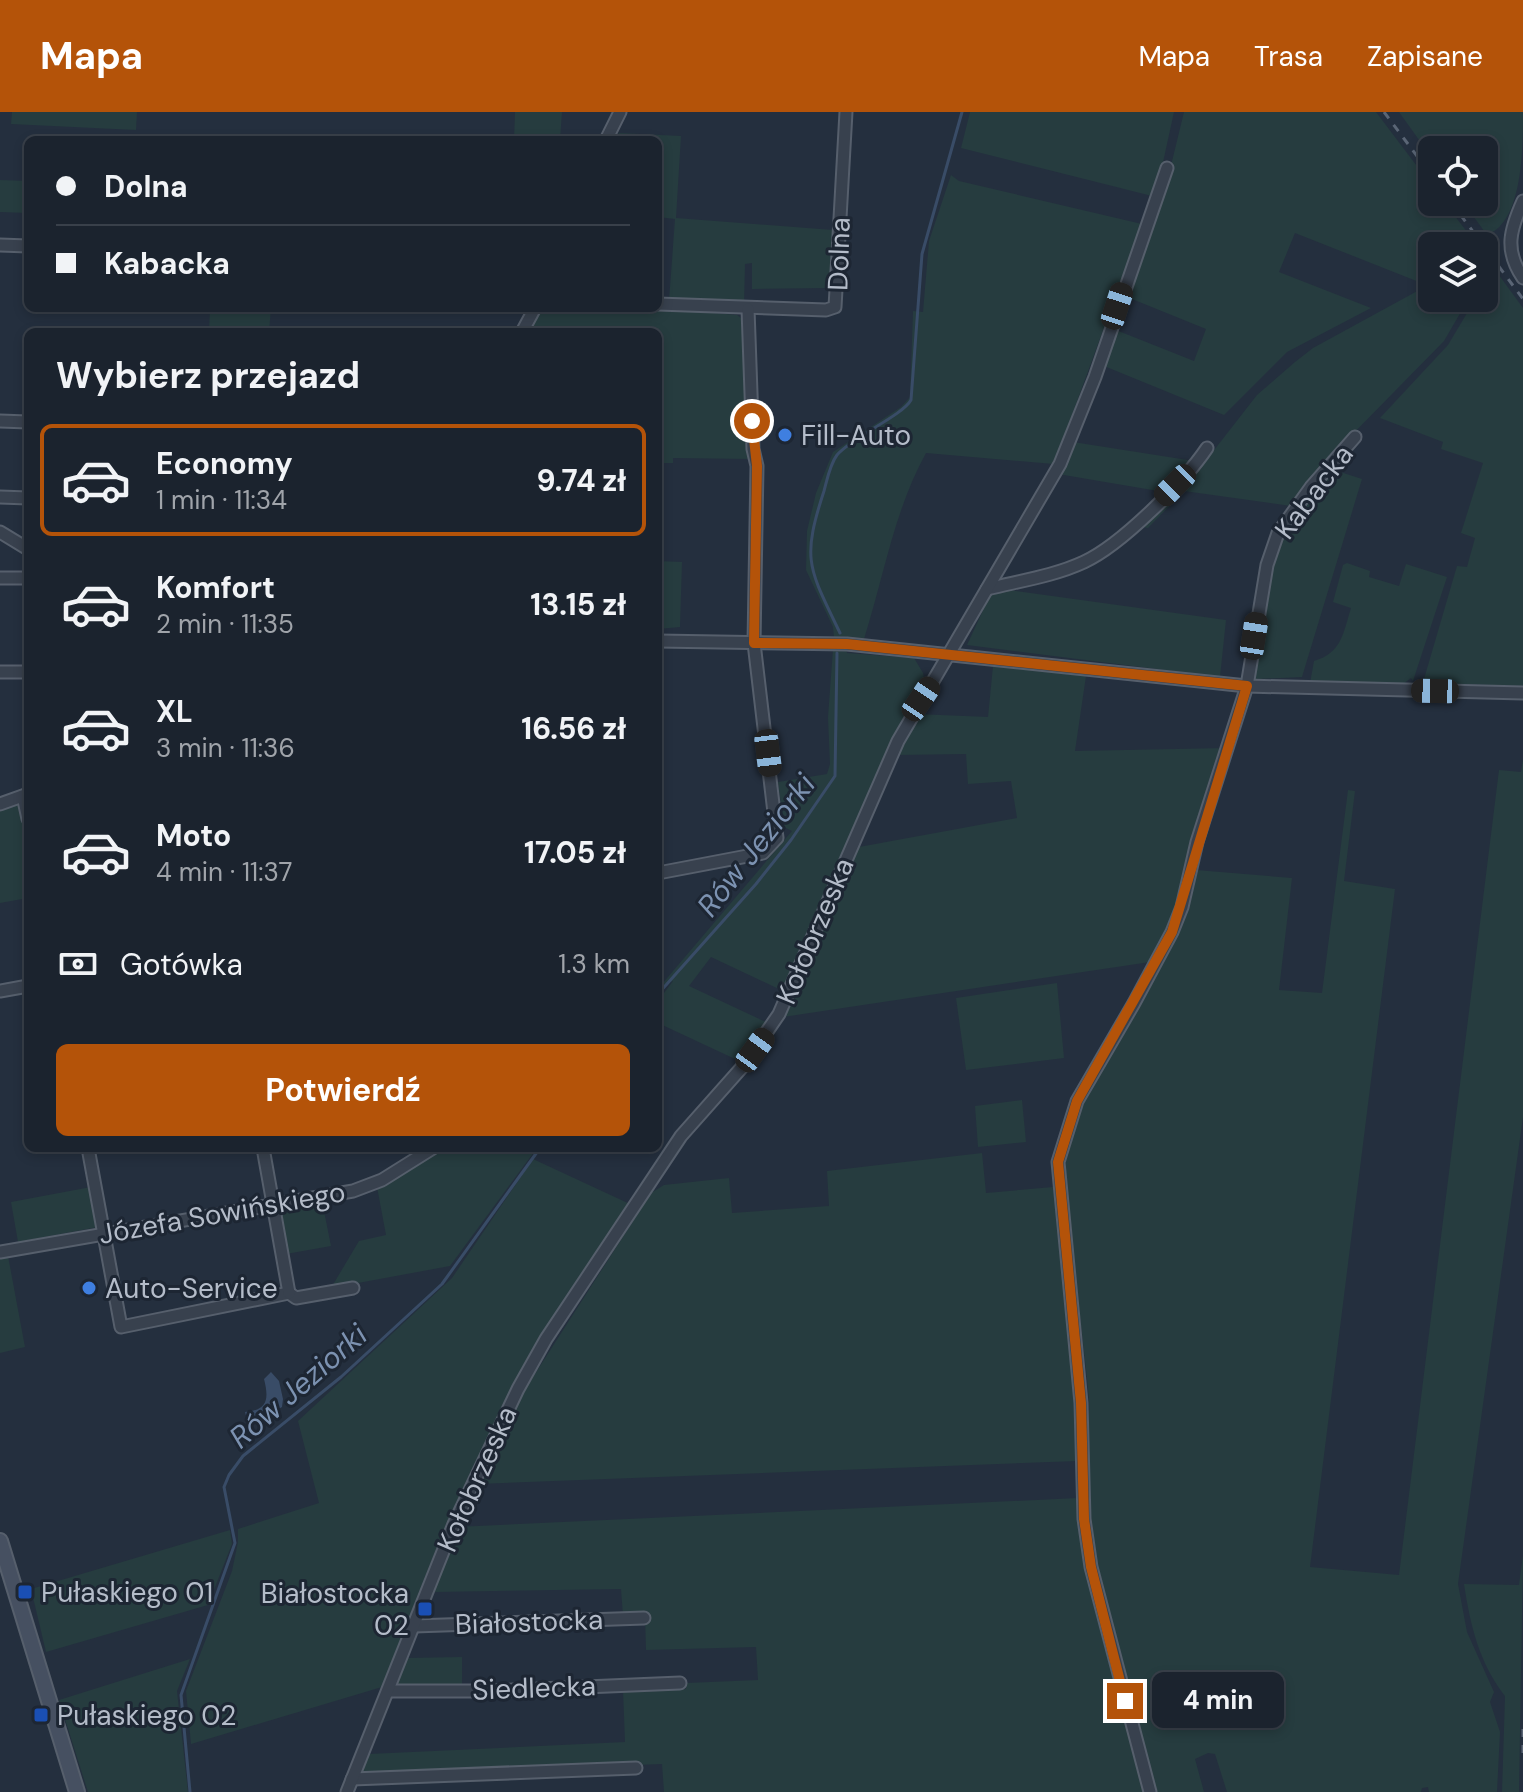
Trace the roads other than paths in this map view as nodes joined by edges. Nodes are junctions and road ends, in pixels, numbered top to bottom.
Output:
1 (620, 112) edge
2 (846, 112) edge
3 (608, 136) edge
4 (1167, 168) dead end
5 (1523, 201) edge
6 (0, 245) edge
7 (24, 246) edge
8 (1523, 278) edge
9 (662, 304) edge
10 (748, 309) junction
11 (0, 421) edge
12 (24, 422) edge
13 (1355, 437) dead end
14 (1207, 448) dead end
15 (0, 497) edge
16 (24, 498) edge
17 (0, 532) edge
18 (24, 547) edge
19 (0, 578) edge
20 (24, 578) edge
21 (987, 589) junction
22 (662, 641) edge
23 (754, 643) junction
24 (951, 654) junction
25 (0, 672) edge
26 (24, 672) edge
27 (1247, 686) junction
28 (1523, 693) edge
29 (24, 796) edge
30 (0, 804) edge
31 (662, 872) edge
32 (24, 987) edge
33 (0, 991) edge
34 (89, 1152) edge
35 (264, 1152) edge
36 (426, 1152) edge
37 (273, 1204) junction
38 (104, 1234) junction
39 (0, 1252) edge
40 (353, 1288) dead end
41 (289, 1293) junction
42 (0, 1541) edge
43 (644, 1618) dead end
44 (414, 1626) junction
45 (680, 1683) dead end
46 (388, 1691) junction
47 (636, 1768) dead end
48 (352, 1779) junction
49 (77, 1792) edge
50 (347, 1792) edge
51 (1150, 1792) edge

1 - 3 street
2 - 10 street, Dolna
4 - 21 street, Kołobrzeska
5 - 8 street
6 - 7 street
9 - 10 street, Dolna
10 - 23 street
11 - 12 street
13 - 27 street, Kabacka
14 - 21 street
15 - 16 street
17 - 18 street
19 - 20 street
21 - 24 street, Kołobrzeska
22 - 23 street
23 - 24 street
23 - 31 street
24 - 27 street
24 - 44 street, Kołobrzeska
25 - 26 street
27 - 28 street
27 - 51 street, Kabacka
29 - 30 street
32 - 33 street
34 - 38 street
35 - 37 street
36 - 37 street, Józefa Sowińskiego
37 - 38 street, Józefa Sowińskiego
37 - 41 street
38 - 39 street, Józefa Sowińskiego
38 - 41 street
40 - 41 street
42 - 49 main road
43 - 44 street, Białostocka
44 - 46 street, Kołobrzeska
45 - 46 street, Siedlecka
46 - 48 street, Kołobrzeska
47 - 48 street
48 - 50 street, Kołobrzeska

